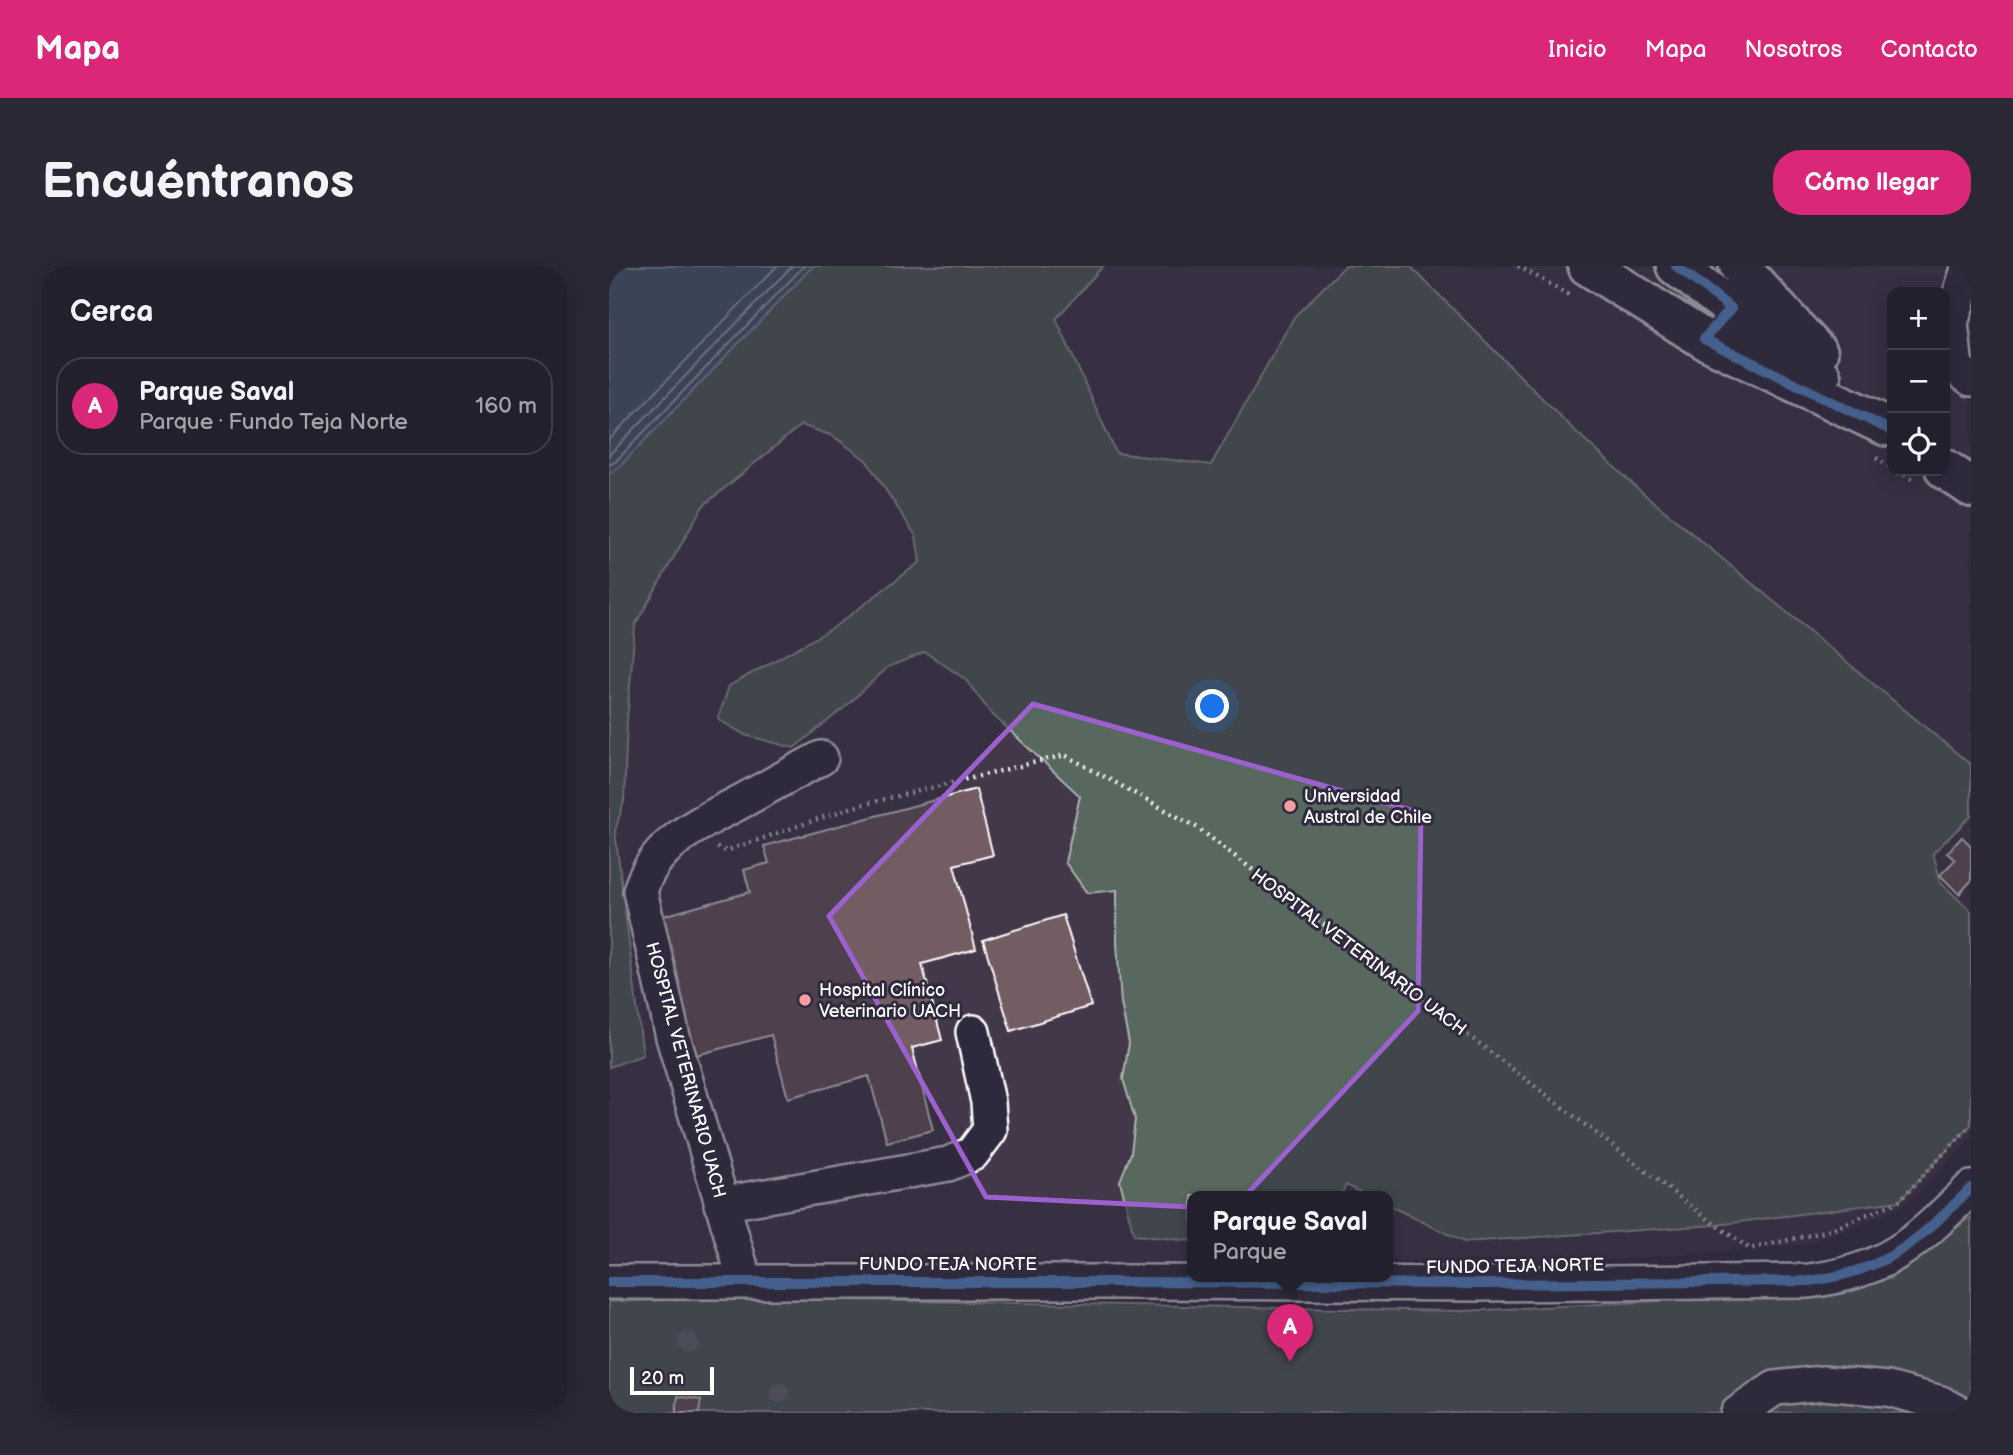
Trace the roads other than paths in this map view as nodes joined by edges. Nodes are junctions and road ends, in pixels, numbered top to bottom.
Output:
1 (1588, 266) edge
2 (1676, 266) edge
3 (1739, 266) edge
4 (1971, 266) edge
5 (1971, 379) edge
6 (1887, 427) edge
7 (1887, 427) edge
8 (1887, 428) edge
9 (1950, 473) edge
10 (1971, 488) edge
11 (821, 758) dead end
12 (973, 1032) dead end
13 (1971, 1188) edge
14 (722, 1204) junction
15 (745, 1281) junction
16 (609, 1283) edge
17 (1738, 1413) edge
18 (1960, 1413) edge

1 - 8 main road
2 - 6 main road
3 - 7 main road
4 - 5 street
9 - 10 main road
11 - 14 street, HOSPITAL VETERINARIO UACH
12 - 14 street
13 - 15 street, FUNDO TEJA NORTE
14 - 15 street, HOSPITAL VETERINARIO UACH
15 - 16 street, FUNDO TEJA NORTE
17 - 18 street

